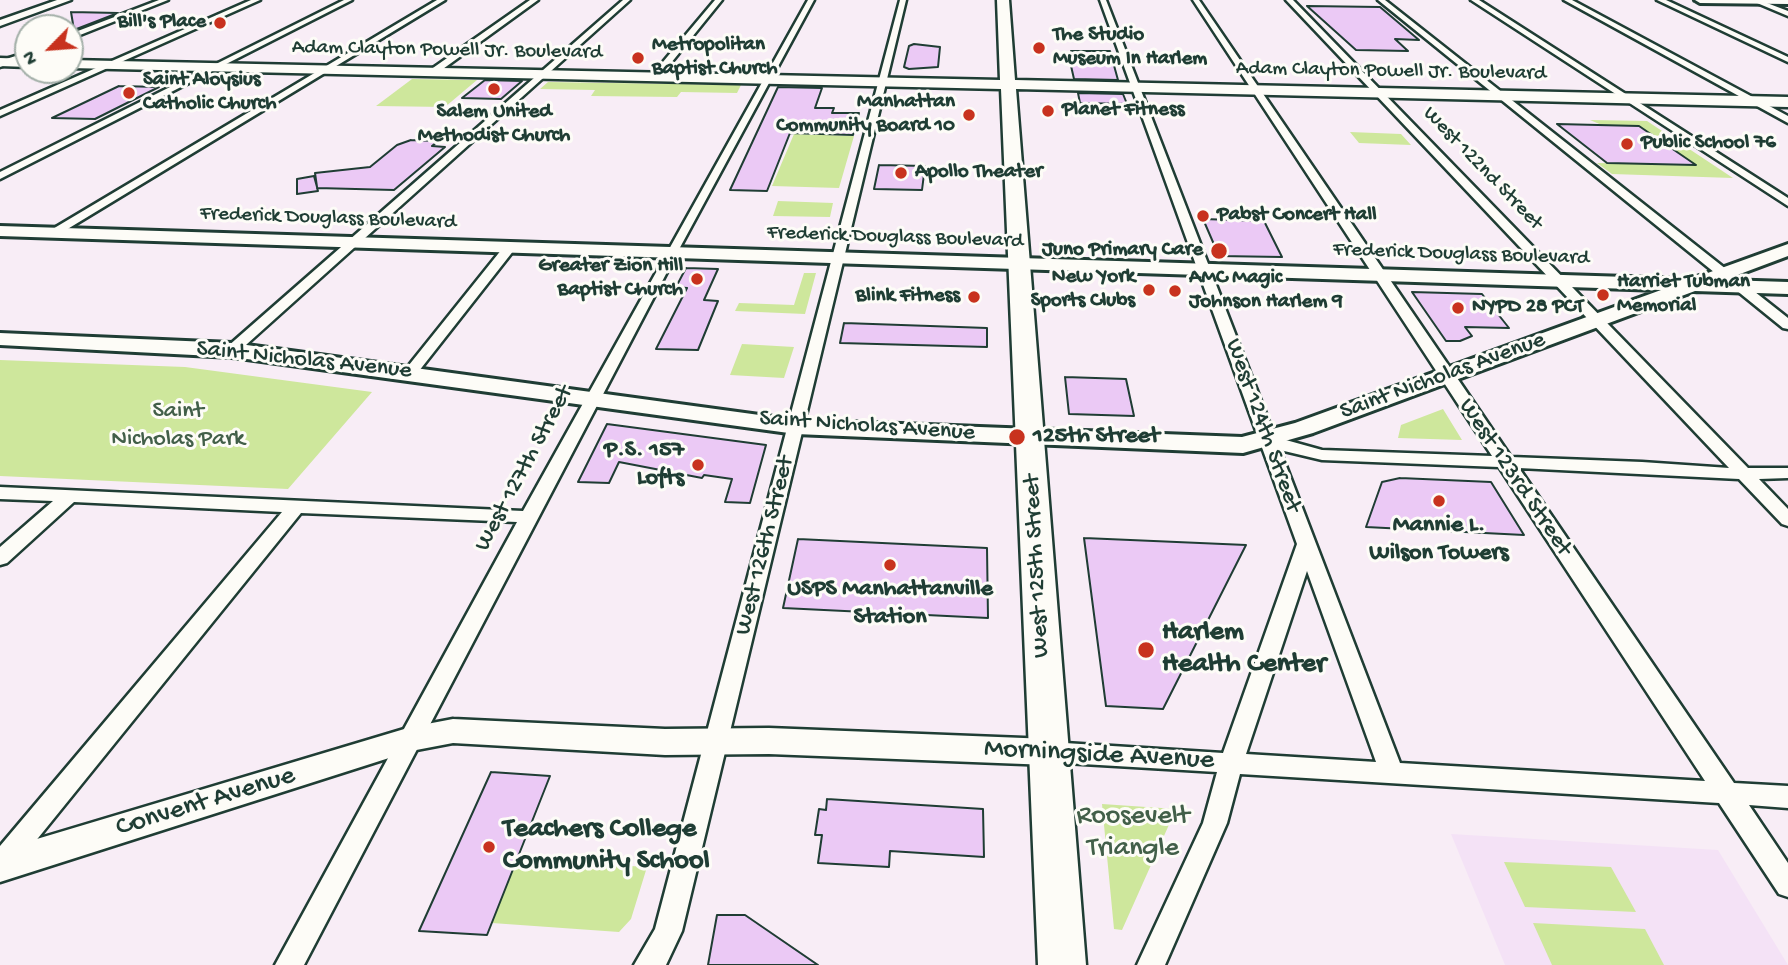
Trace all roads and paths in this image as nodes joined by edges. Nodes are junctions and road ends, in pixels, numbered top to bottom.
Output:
1 (66, 0) edge
2 (165, 0) edge
3 (257, 0) edge
4 (349, 0) edge
5 (442, 0) edge
6 (535, 0) edge
7 (627, 0) edge
8 (719, 0) edge
9 (811, 0) edge
10 (904, 0) edge
11 (1003, 0) edge
12 (1103, 0) edge
13 (1196, 0) edge
14 (1289, 0) edge
15 (1381, 0) edge
16 (1474, 0) edge
17 (1567, 0) edge
18 (1660, 0) edge
19 (1700, 0) edge
20 (1754, 0) edge
21 (1788, 1) edge
22 (1788, 14) edge
23 (0, 23) edge
24 (84, 32) edge
25 (84, 58) edge
26 (124, 59) junction
27 (1788, 60) edge
28 (84, 64) edge
29 (222, 64) junction
30 (109, 65) junction
31 (330, 66) junction
32 (438, 69) junction
33 (547, 71) junction
34 (658, 74) junction
35 (770, 76) junction
36 (883, 79) junction
37 (1008, 81) junction
38 (1134, 84) junction
39 (1253, 87) junction
40 (1374, 89) junction
41 (1496, 92) junction
42 (1738, 93) junction
43 (1788, 94) edge
44 (1622, 95) junction
45 (1753, 101) junction
46 (1788, 102) edge
47 (0, 113) edge
48 (1788, 121) edge
49 (0, 176) edge
50 (1788, 203) edge
51 (0, 231) edge
52 (52, 233) junction
53 (352, 242) junction
54 (510, 247) junction
55 (1788, 250) edge
56 (671, 253) junction
57 (839, 258) junction
58 (1019, 265) junction
59 (1204, 271) junction
60 (1724, 274) junction
61 (1381, 276) junction
62 (1559, 281) junction
63 (1692, 285) junction
64 (1741, 287) junction
65 (1788, 288) edge
66 (1596, 321) junction
67 (1788, 325) edge
68 (0, 339) edge
69 (232, 351) junction
70 (410, 373) junction
71 (1446, 376) junction
72 (594, 398) junction
73 (796, 427) junction
74 (1030, 436) junction
75 (1269, 440) junction
76 (1503, 462) junction
77 (1788, 473) edge
78 (1743, 474) junction
79 (0, 493) edge
80 (69, 496) junction
81 (297, 506) junction
82 (529, 517) junction
83 (1788, 520) edge
84 (1306, 545) junction
85 (0, 558) edge
86 (411, 739) junction
87 (717, 742) junction
88 (1049, 752) junction
89 (1231, 764) junction
90 (1392, 773) junction
91 (1727, 794) junction
92 (1788, 797) edge
93 (0, 865) edge
94 (1788, 885) edge
95 (289, 965) edge
96 (648, 965) edge
97 (1062, 965) edge
98 (1151, 965) edge

1 - 23 street
2 - 24 street
3 - 26 street
4 - 29 street
5 - 31 street
6 - 32 street
7 - 33 street
8 - 34 street
9 - 35 street, West 127th Street
10 - 36 street, West 126th Street
11 - 37 main road, West 125th Street
12 - 38 street, West 124th Street
13 - 39 street, West 123rd Street
14 - 40 street, West 122nd Street
15 - 41 street
16 - 44 street
17 - 42 street
18 - 27 street
19 - 20 main road
20 - 21 main road
20 - 22 street
25 - 26 main road, Adam Clayton Powell Jr. Boulevard
26 - 29 main road, Adam Clayton Powell Jr. Boulevard
26 - 30 street
28 - 30 main road, Adam Clayton Powell Jr. Boulevard
29 - 30 main road, Adam Clayton Powell Jr. Boulevard
29 - 31 main road, Adam Clayton Powell Jr. Boulevard
29 - 49 street
30 - 47 street
31 - 32 main road, Adam Clayton Powell Jr. Boulevard
31 - 52 street
32 - 33 main road, Adam Clayton Powell Jr. Boulevard
33 - 34 main road, Adam Clayton Powell Jr. Boulevard
33 - 53 street
34 - 35 main road, Adam Clayton Powell Jr. Boulevard
35 - 36 main road, Adam Clayton Powell Jr. Boulevard
35 - 56 street, West 127th Street
36 - 37 main road, Adam Clayton Powell Jr. Boulevard
36 - 57 street, West 126th Street
37 - 38 main road, Adam Clayton Powell Jr. Boulevard
37 - 58 main road, West 125th Street
38 - 39 main road, Adam Clayton Powell Jr. Boulevard
38 - 59 street, West 124th Street
39 - 40 main road, Adam Clayton Powell Jr. Boulevard
39 - 61 street, West 123rd Street
40 - 41 main road, Adam Clayton Powell Jr. Boulevard
40 - 62 street, West 122nd Street
41 - 44 main road, Adam Clayton Powell Jr. Boulevard
41 - 60 street
42 - 43 main road, Adam Clayton Powell Jr. Boulevard
42 - 44 main road, Adam Clayton Powell Jr. Boulevard
42 - 45 street
44 - 45 main road, Adam Clayton Powell Jr. Boulevard
44 - 50 street
45 - 46 main road, Adam Clayton Powell Jr. Boulevard
45 - 48 street
51 - 52 main road, Frederick Douglass Boulevard
52 - 53 main road, Frederick Douglass Boulevard
53 - 54 main road, Frederick Douglass Boulevard
53 - 69 street
54 - 56 main road, Frederick Douglass Boulevard
54 - 70 street
55 - 60 main road, Saint Nicholas Avenue
56 - 57 main road, Frederick Douglass Boulevard
56 - 72 street, West 127th Street
57 - 58 main road, Frederick Douglass Boulevard
57 - 73 street, West 126th Street
58 - 59 main road, Frederick Douglass Boulevard
58 - 74 main road, West 125th Street
59 - 61 main road, Frederick Douglass Boulevard
59 - 75 street, West 124th Street
60 - 63 main road, Saint Nicholas Avenue
60 - 64 street
61 - 62 main road, Frederick Douglass Boulevard
61 - 71 street, West 123rd Street
62 - 63 main road, Frederick Douglass Boulevard
62 - 66 street, West 122nd Street
63 - 64 main road, Frederick Douglass Boulevard
63 - 66 main road, Saint Nicholas Avenue
64 - 65 main road, Frederick Douglass Boulevard
64 - 67 street
66 - 71 main road, Saint Nicholas Avenue
66 - 78 street, West 122nd Street
68 - 69 main road, Saint Nicholas Avenue
69 - 70 main road, Saint Nicholas Avenue
70 - 72 main road, Saint Nicholas Avenue
71 - 75 main road, Saint Nicholas Avenue
71 - 76 street, West 123rd Street
72 - 73 main road, Saint Nicholas Avenue
72 - 82 street, West 127th Street
73 - 74 main road, Saint Nicholas Avenue
73 - 87 street, West 126th Street
74 - 75 main road, Saint Nicholas Avenue
74 - 88 main road, West 125th Street
75 - 76 street
75 - 84 street, West 124th Street
76 - 78 street
76 - 91 street, West 123rd Street
77 - 78 street
78 - 83 street, West 122nd Street
79 - 80 street
80 - 81 street
80 - 85 street
81 - 82 street
81 - 93 street
82 - 86 street, West 127th Street
84 - 89 street
84 - 90 street, West 124th Street
86 - 87 street, Morningside Avenue
86 - 93 street, Convent Avenue
86 - 95 street, West 127th Street
87 - 88 street, Morningside Avenue
87 - 96 street, West 126th Street
88 - 89 street, Morningside Avenue
88 - 97 main road, West 125th Street
89 - 90 street, Morningside Avenue
89 - 98 street
90 - 91 street, Morningside Avenue
91 - 92 street, Morningside Avenue
91 - 94 street, West 123rd Street

